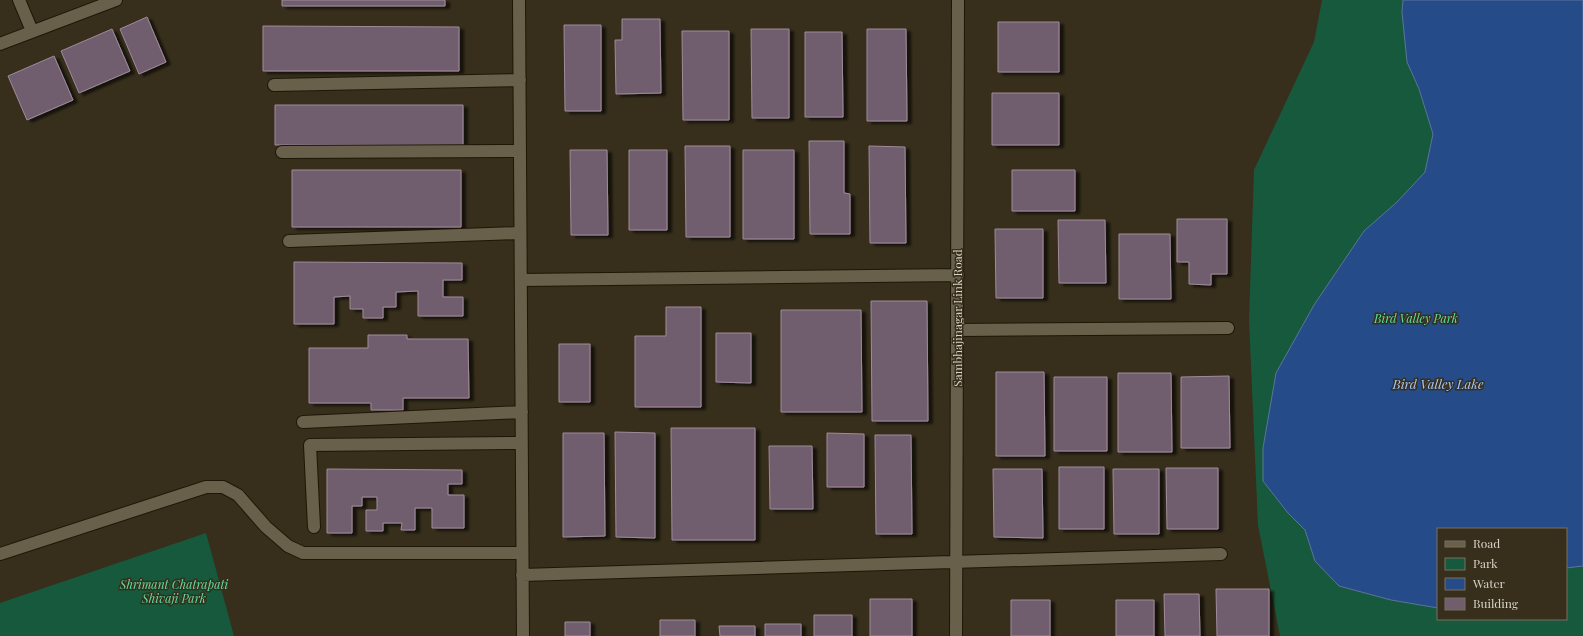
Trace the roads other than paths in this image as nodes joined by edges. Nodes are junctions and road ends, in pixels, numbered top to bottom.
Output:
1 (19, 0) edge
2 (116, 0) edge
3 (519, 0) edge
4 (958, 0) edge
5 (32, 31) junction
6 (0, 44) edge
7 (520, 80) junction
8 (274, 85) dead end
9 (520, 151) junction
10 (282, 152) dead end
11 (520, 233) junction
12 (289, 241) dead end
13 (958, 275) junction
14 (520, 280) junction
15 (1228, 328) dead end
16 (957, 330) junction
17 (522, 412) junction
18 (303, 422) dead end
19 (522, 444) junction
20 (314, 527) dead end
21 (522, 553) junction
22 (0, 554) edge
23 (1221, 554) dead end
24 (957, 562) junction
25 (522, 574) junction
26 (522, 636) edge
27 (956, 636) edge

1 - 5 street
2 - 5 street
3 - 7 street
4 - 13 street, Sambhajinagar Link Road
5 - 6 street
7 - 8 street
7 - 9 street
9 - 10 street
9 - 11 street
11 - 12 street
11 - 14 street
13 - 14 street
13 - 16 street, Sambhajinagar Link Road
14 - 17 street
15 - 16 street
16 - 24 street, Sambhajinagar Link Road
17 - 18 street
17 - 19 street
19 - 20 street
19 - 21 street
21 - 22 street
21 - 25 street
23 - 24 street
24 - 25 street
24 - 27 street, Sambhajinagar Link Road
25 - 26 street

